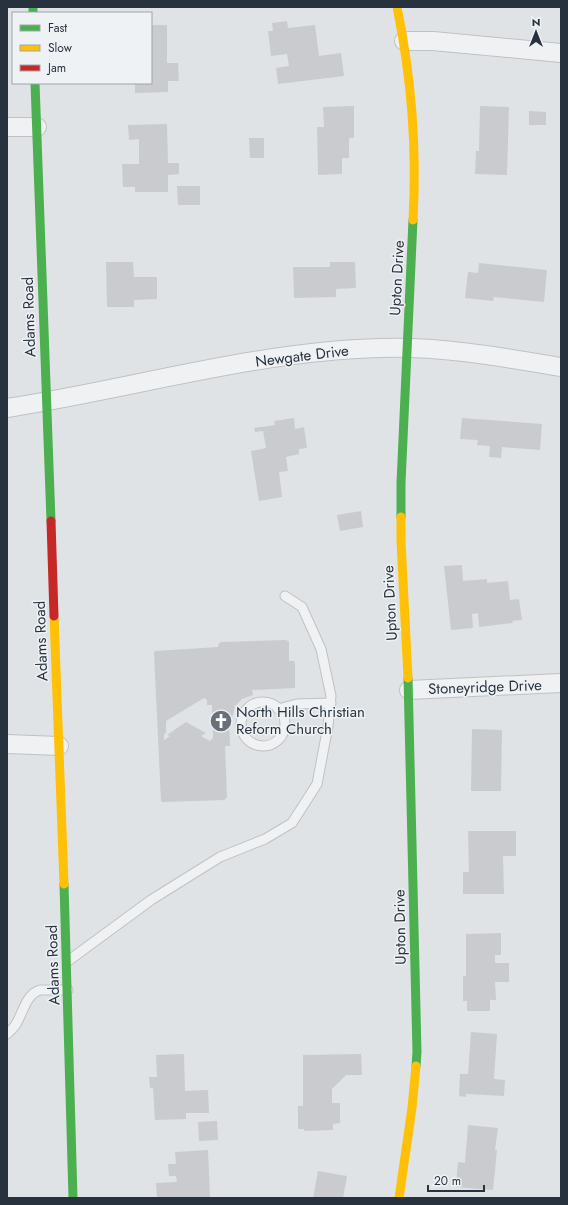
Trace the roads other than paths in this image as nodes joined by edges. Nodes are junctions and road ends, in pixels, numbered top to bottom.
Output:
1 (397, 7) edge
2 (404, 41) junction
3 (561, 53) edge
4 (35, 84) edge
5 (7, 127) edge
6 (37, 127) junction
7 (407, 348) junction
8 (561, 367) edge
9 (46, 402) junction
10 (7, 408) edge
11 (285, 596) dead end
12 (561, 684) edge
13 (409, 690) junction
14 (331, 703) junction
15 (278, 709) junction
16 (7, 744) edge
17 (59, 746) junction
18 (67, 962) junction
19 (68, 990) junction
20 (7, 1034) edge
21 (73, 1198) edge
22 (400, 1198) edge

1 - 2 street, Upton Drive
2 - 3 street
2 - 7 street, Upton Drive
4 - 6 street, Adams Road
5 - 6 street
6 - 9 street, Adams Road
7 - 8 street, Newgate Drive
7 - 9 street, Newgate Drive
7 - 13 street, Upton Drive
9 - 10 street, Newgate Drive
9 - 17 street, Adams Road
11 - 14 lane
12 - 13 street, Stoneyridge Drive
13 - 22 street, Upton Drive
14 - 15 lane
14 - 18 lane
15 - 15 lane
16 - 17 street
17 - 18 street, Adams Road
18 - 19 street, Adams Road
19 - 20 lane
19 - 21 street, Adams Road

